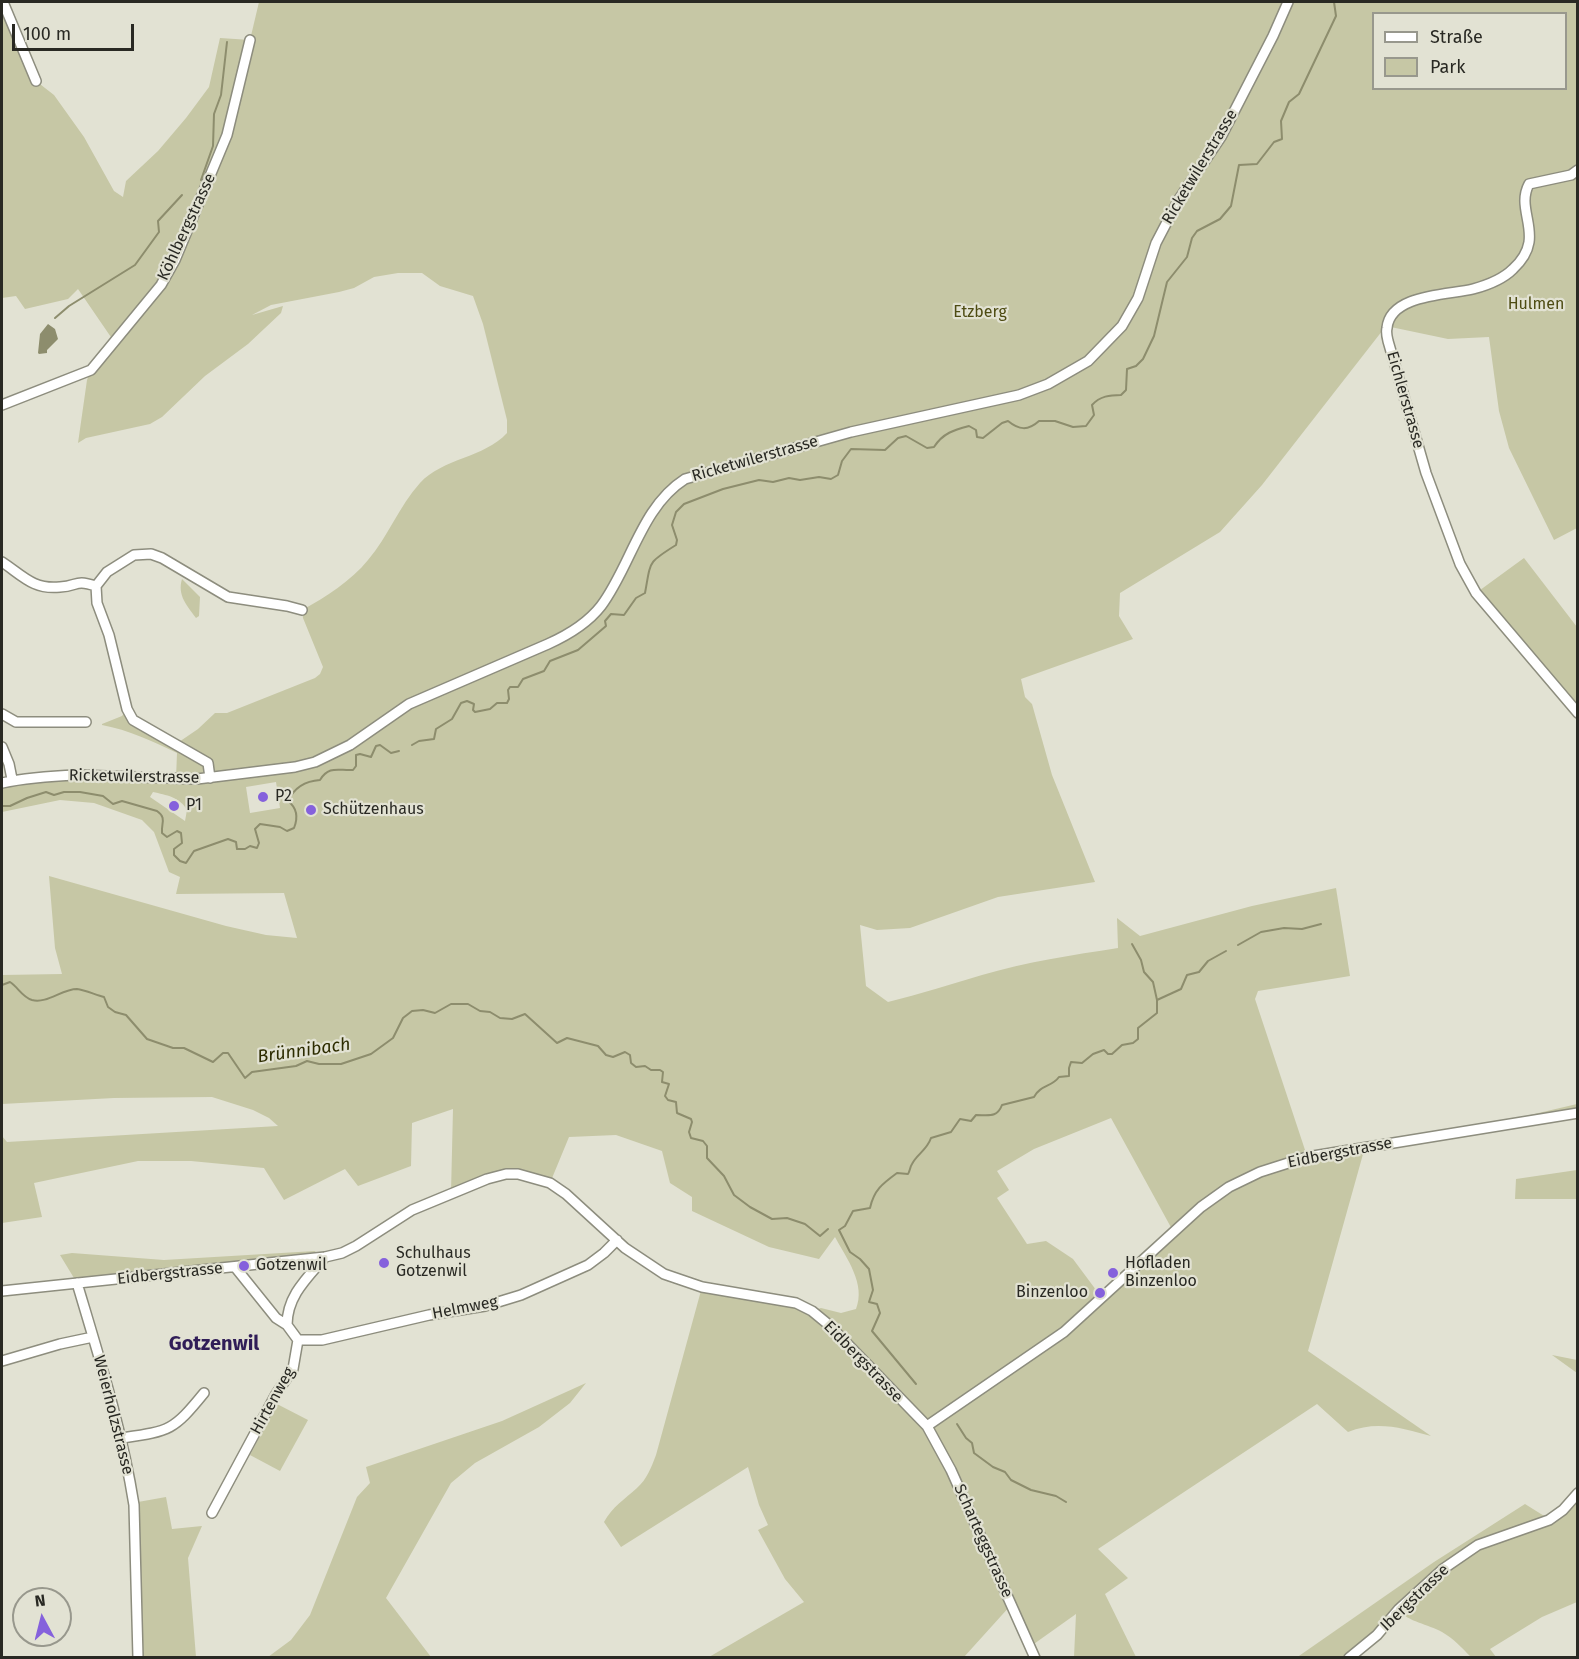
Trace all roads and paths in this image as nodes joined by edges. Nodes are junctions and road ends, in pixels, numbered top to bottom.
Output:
1 (3, 2) edge
2 (1288, 2) edge
3 (250, 40) dead end
4 (36, 81) dead end
5 (1578, 170) edge
6 (2, 405) edge
7 (2, 562) edge
8 (96, 586) junction
9 (302, 610) dead end
10 (2, 714) edge
11 (1578, 714) edge
12 (86, 722) dead end
13 (2, 747) edge
14 (210, 778) junction
15 (12, 779) junction
16 (2, 783) edge
17 (1578, 1113) edge
18 (617, 1240) junction
19 (325, 1257) junction
20 (235, 1267) junction
21 (77, 1283) junction
22 (2, 1291) edge
23 (287, 1326) junction
24 (93, 1338) junction
25 (298, 1340) junction
26 (2, 1361) edge
27 (204, 1393) dead end
28 (927, 1426) junction
29 (122, 1438) junction
30 (1578, 1493) edge
31 (212, 1513) dead end
32 (138, 1658) edge
33 (1035, 1658) edge
34 (1349, 1658) edge

1 - 4 street
2 - 14 street, Ricketwilerstrasse
3 - 6 street, Köhlbergstrasse
5 - 11 street, Eichlerstrasse
7 - 8 street
8 - 9 street
8 - 14 street
10 - 12 street
13 - 15 street
14 - 15 street, Ricketwilerstrasse
15 - 16 street, Ricketwilerstrasse
17 - 28 street, Eidbergstrasse
18 - 19 street, Eidbergstrasse
18 - 25 street, Helmweg
18 - 28 street, Eidbergstrasse
19 - 20 street, Eidbergstrasse
19 - 23 street
20 - 21 street, Eidbergstrasse
20 - 23 street
21 - 22 street, Eidbergstrasse
21 - 24 street, Weierholzstrasse
23 - 25 street
24 - 26 street
24 - 29 street, Weierholzstrasse
25 - 31 street, Hirtenweg
27 - 29 street
28 - 33 street, Scharteggstrasse
29 - 32 street, Weierholzstrasse
30 - 34 street, Ibergstrasse

